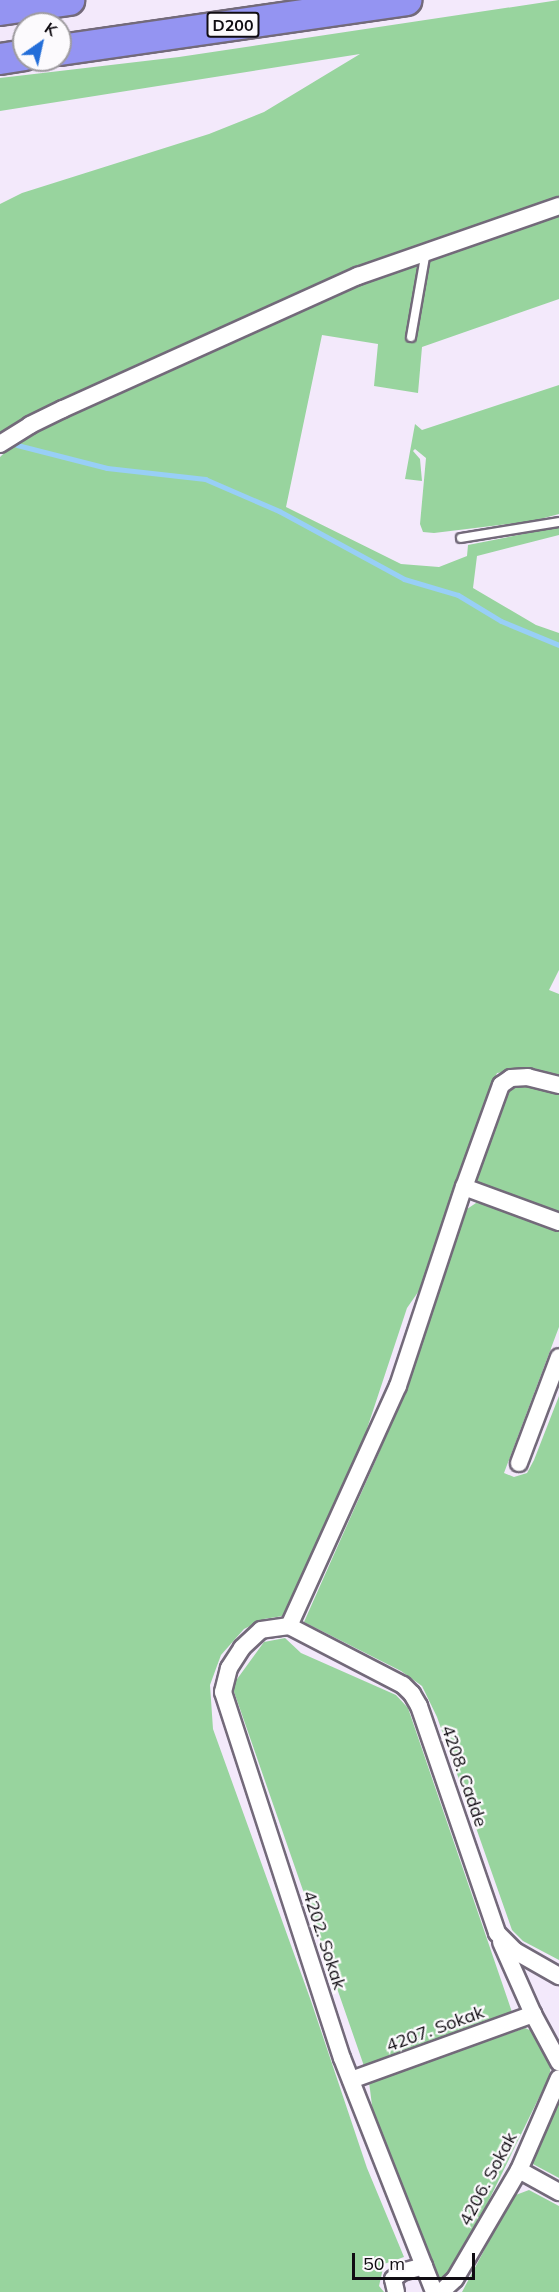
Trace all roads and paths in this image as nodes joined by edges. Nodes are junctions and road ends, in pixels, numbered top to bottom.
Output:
1 (69, 0) edge
2 (406, 0) edge
3 (0, 10) edge
4 (72, 48) edge
5 (559, 206) edge
6 (426, 250) junction
7 (411, 338) dead end
8 (0, 444) edge
9 (559, 522) edge
10 (461, 538) dead end
11 (559, 1085) edge
12 (464, 1187) junction
13 (559, 1222) edge
14 (559, 1357) edge
15 (519, 1463) dead end
16 (289, 1626) junction
17 (497, 1933) junction
18 (559, 1976) edge
19 (533, 2014) junction
20 (559, 2062) edge
21 (559, 2078) edge
22 (351, 2080) junction
23 (519, 2170) junction
24 (559, 2192) edge
25 (424, 2266) junction
26 (396, 2292) edge
27 (435, 2292) edge
28 (441, 2292) edge

1 - 3 highway
2 - 4 highway, D200
5 - 6 street
6 - 7 lane
6 - 8 street
9 - 10 lane
11 - 12 street
12 - 13 street
12 - 16 street
14 - 15 street
16 - 17 street, 4208. Cadde
16 - 22 street, 4202. Sokak
17 - 18 street, 4208. Cadde
17 - 19 street
19 - 20 street
19 - 22 street, 4207. Sokak
21 - 23 street, 4206. Sokak
22 - 25 street, 4202. Sokak
23 - 24 street
23 - 28 street, 4206. Sokak
25 - 26 street
25 - 27 street, 4202. Sokak

